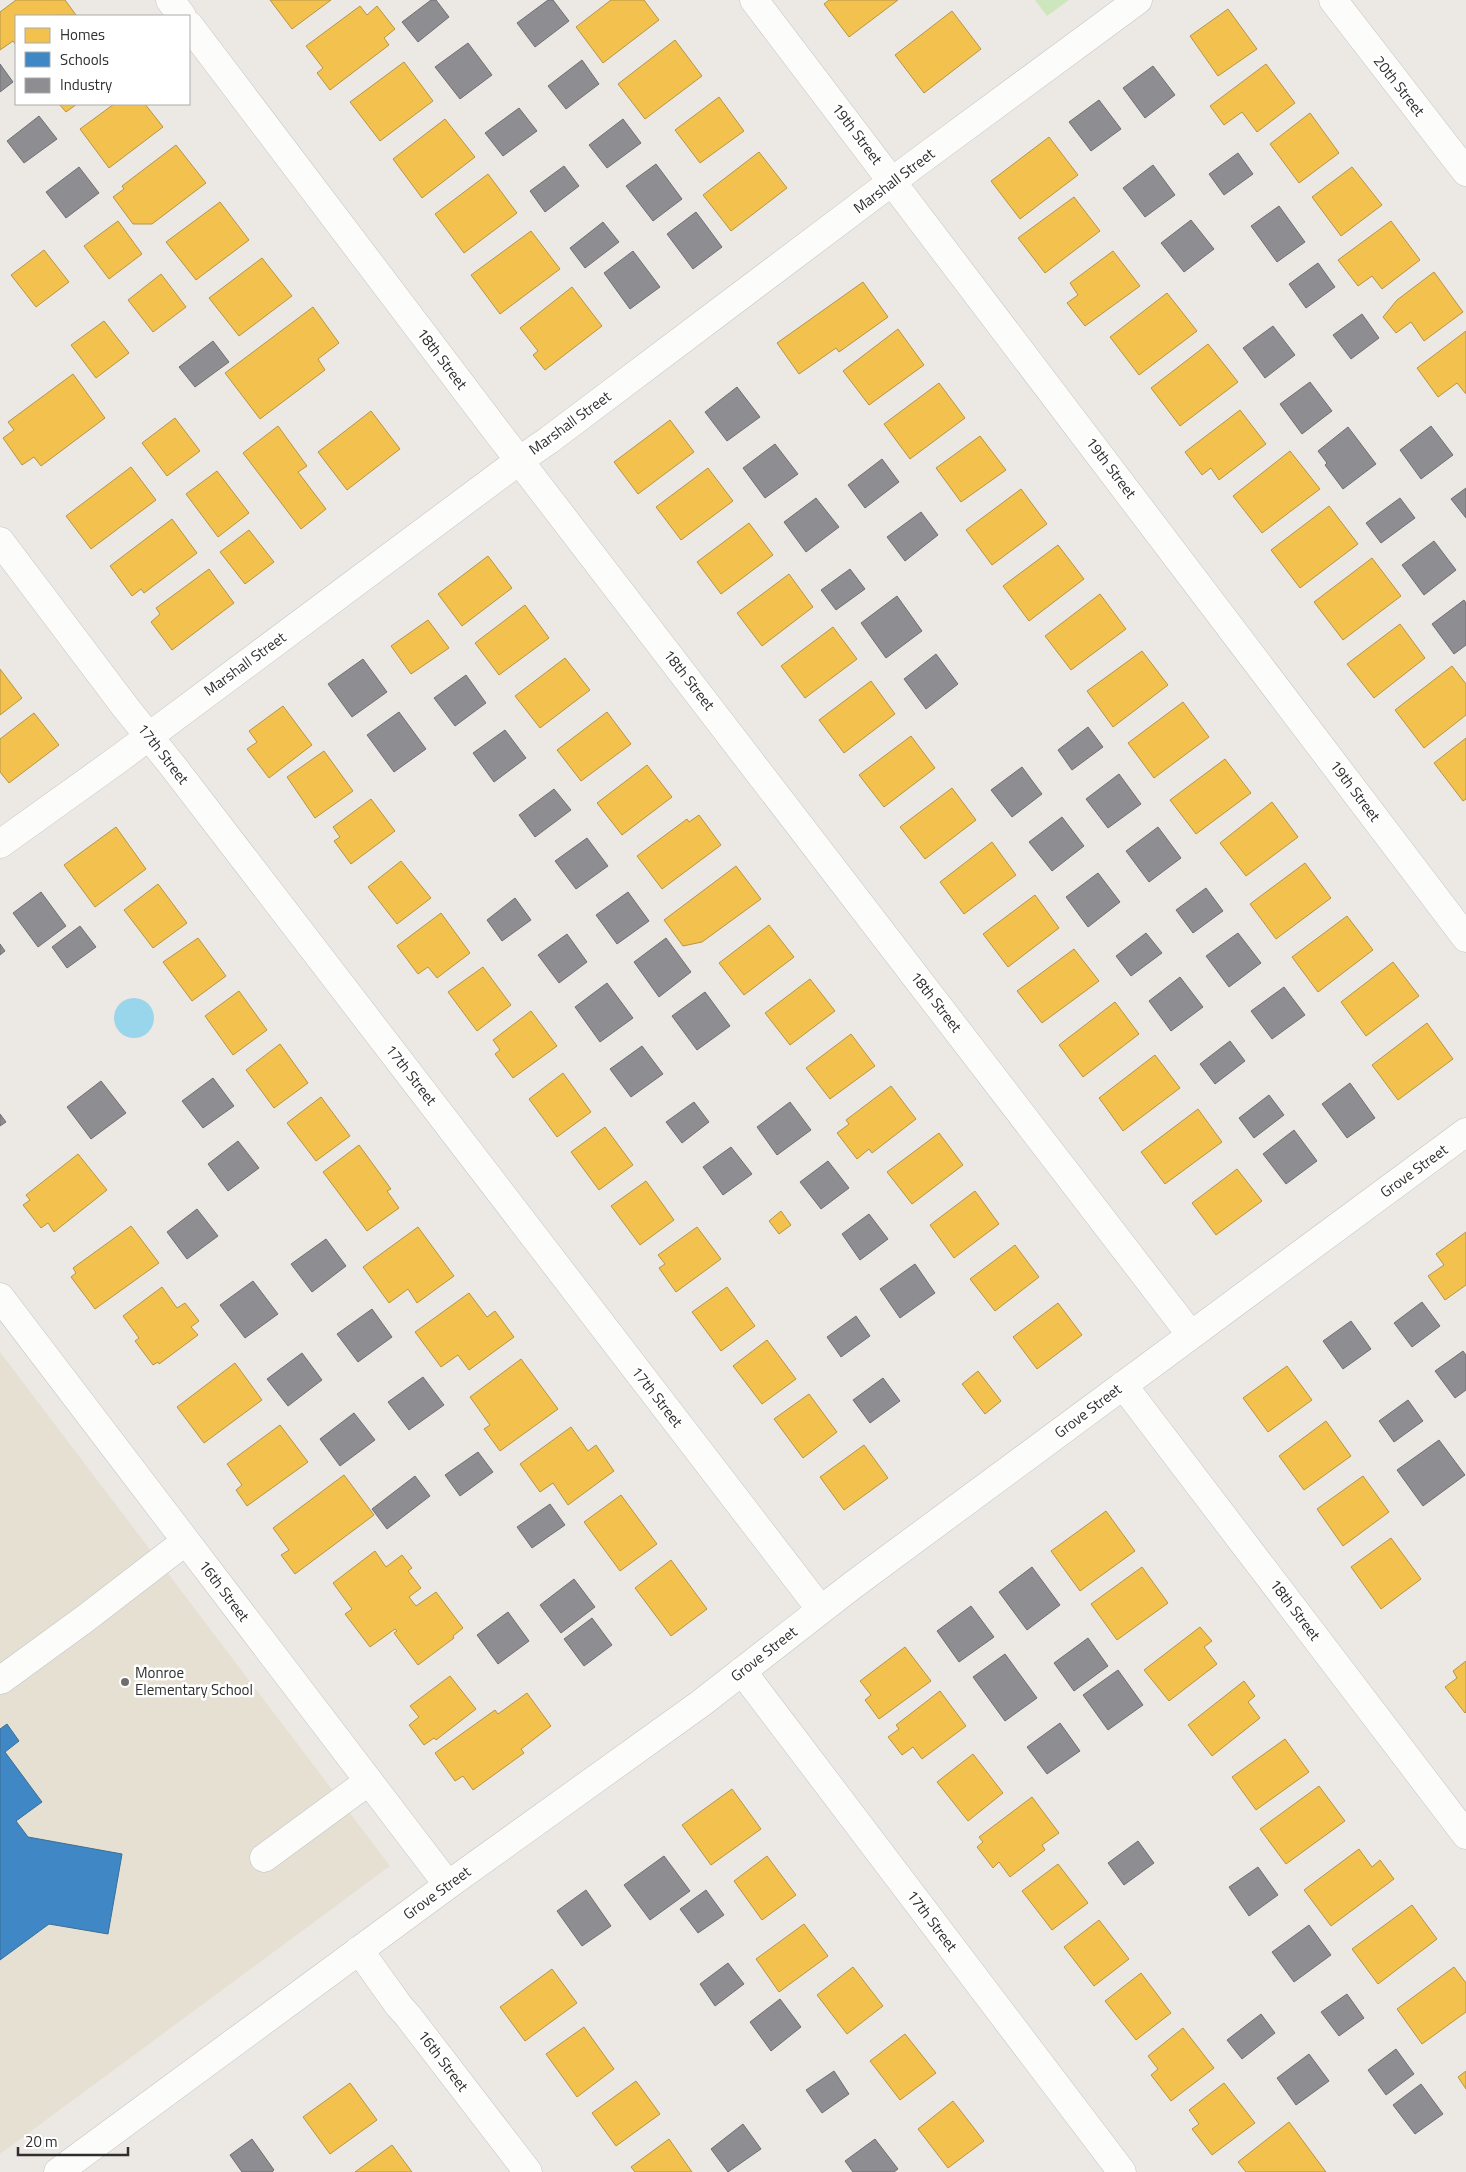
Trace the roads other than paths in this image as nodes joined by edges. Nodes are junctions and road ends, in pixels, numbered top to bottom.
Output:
1 (170, 0) edge
2 (754, 0) edge
3 (1138, 0) edge
4 (1333, 0) edge
5 (181, 15) edge
6 (190, 26) edge
7 (1466, 172) edge
8 (893, 181) junction
9 (520, 460) junction
10 (0, 541) edge
11 (149, 736) junction
12 (0, 844) edge
13 (1466, 938) edge
14 (1466, 1132) edge
15 (0, 1297) edge
16 (1191, 1335) junction
17 (1124, 1385) junction
18 (186, 1541) junction
19 (821, 1610) junction
20 (742, 1671) junction
21 (1, 1680) edge
22 (369, 1782) junction
23 (1466, 1835) edge
24 (264, 1858) dead end
25 (448, 1884) junction
26 (359, 1950) junction
27 (58, 2172) edge
28 (528, 2172) edge
29 (1122, 2172) edge

1 - 5 street
2 - 8 street, 19th Street
3 - 8 street, Marshall Street
4 - 7 street, 20th Street
6 - 9 street, 18th Street
8 - 9 street, Marshall Street
8 - 13 street, 19th Street
9 - 11 street, Marshall Street
9 - 16 street, 18th Street
10 - 11 street, 17th Street
11 - 12 street, Marshall Street
11 - 19 street, 17th Street
14 - 16 street, Grove Street
15 - 18 street, 16th Street
16 - 17 street, Grove Street
17 - 19 street, Grove Street
17 - 23 street, 18th Street
18 - 21 street
18 - 22 street, 16th Street
19 - 20 street, Grove Street
20 - 25 street, Grove Street
20 - 29 street, 17th Street
22 - 24 street
22 - 25 street, 16th Street
25 - 26 street, Grove Street
26 - 27 street, Grove Street
26 - 28 street, 16th Street

